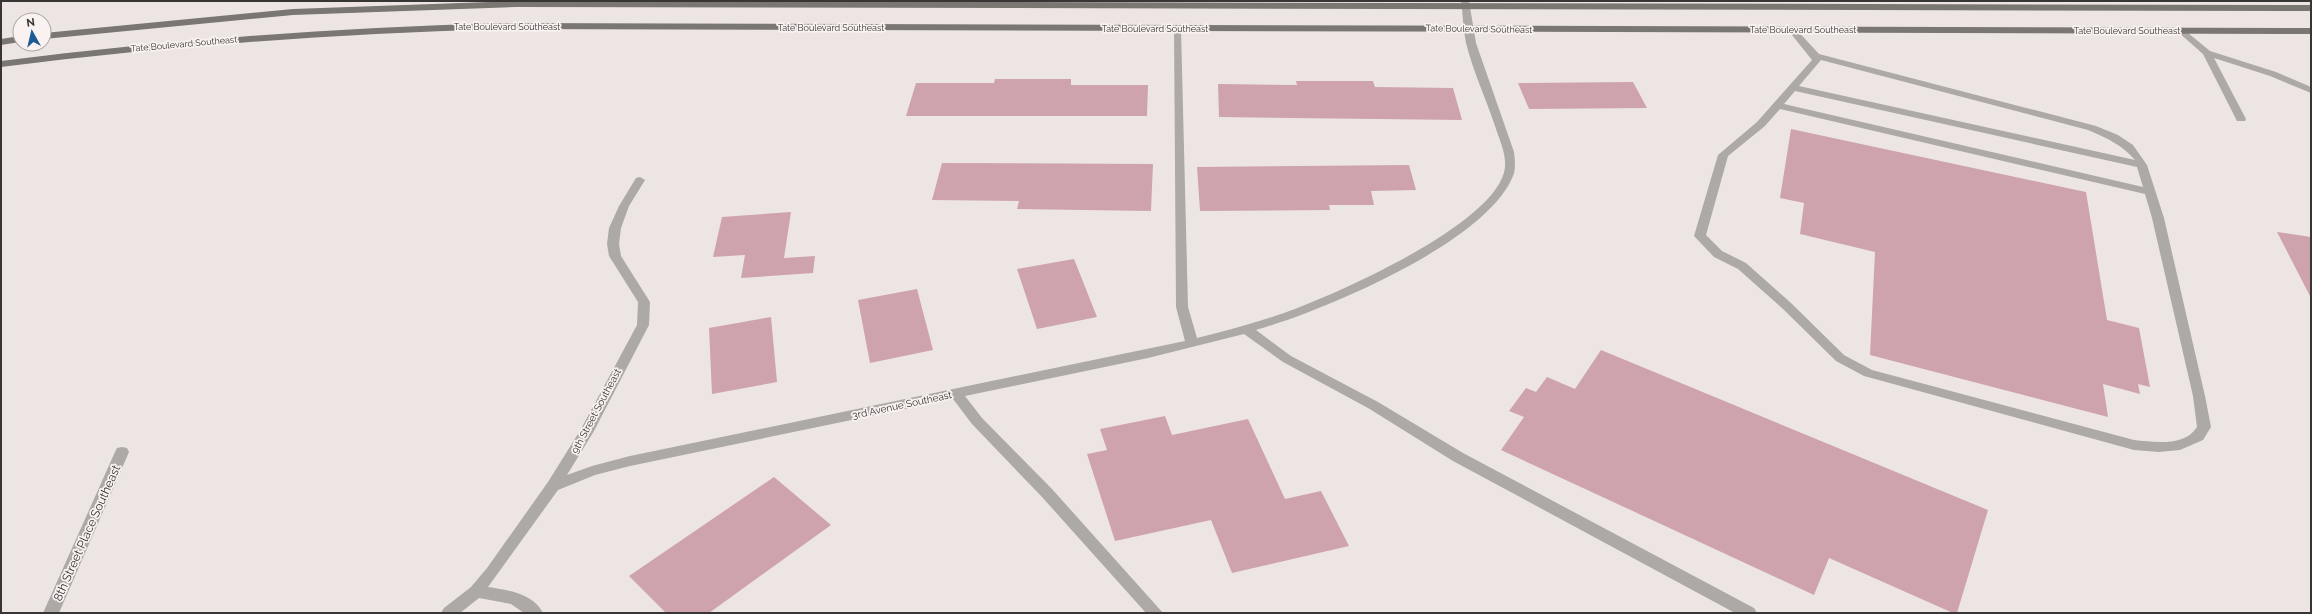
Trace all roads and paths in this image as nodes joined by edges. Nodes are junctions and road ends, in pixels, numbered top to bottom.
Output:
1 (1466, 3) edge
2 (1754, 3) edge
3 (2311, 8) edge
4 (1469, 28) junction
5 (1177, 29) junction
6 (1792, 30) junction
7 (2182, 31) junction
8 (2311, 31) edge
9 (52, 35) edge
10 (12, 40) edge
11 (1, 42) edge
12 (2207, 54) junction
13 (1816, 56) junction
14 (1, 64) edge
15 (1793, 88) junction
16 (2311, 90) edge
17 (1777, 105) junction
18 (2240, 119) dead end
19 (2142, 165) junction
20 (640, 180) dead end
21 (2150, 192) junction
22 (1249, 328) junction
23 (1192, 343) junction
24 (955, 394) junction
25 (122, 452) dead end
26 (553, 486) junction
27 (476, 591) junction
28 (51, 613) edge
29 (450, 613) edge
30 (535, 613) edge
31 (1155, 613) edge
32 (1749, 613) edge

1 - 2 main road
1 - 4 street, 3rd Avenue Southeast
1 - 9 main road
2 - 3 main road
4 - 5 main road, Tate Boulevard Southeast
4 - 6 main road, Tate Boulevard Southeast
4 - 22 street, 3rd Avenue Southeast
5 - 14 main road, Tate Boulevard Southeast
5 - 23 street
6 - 7 main road, Tate Boulevard Southeast
6 - 13 street
7 - 8 main road, Tate Boulevard Southeast
7 - 12 street
10 - 11 main road
12 - 16 street
12 - 18 street
13 - 15 street
13 - 19 street
15 - 17 street
15 - 19 street
17 - 21 street
17 - 21 street
19 - 21 street
20 - 26 street, 9th Street Southeast
22 - 23 street, 3rd Avenue Southeast
22 - 32 street
23 - 24 street, 3rd Avenue Southeast
24 - 26 street, 3rd Avenue Southeast
24 - 31 street
25 - 28 street, 8th Street Place Southeast
26 - 27 street, 9th Street Southeast
27 - 29 street
27 - 30 street

